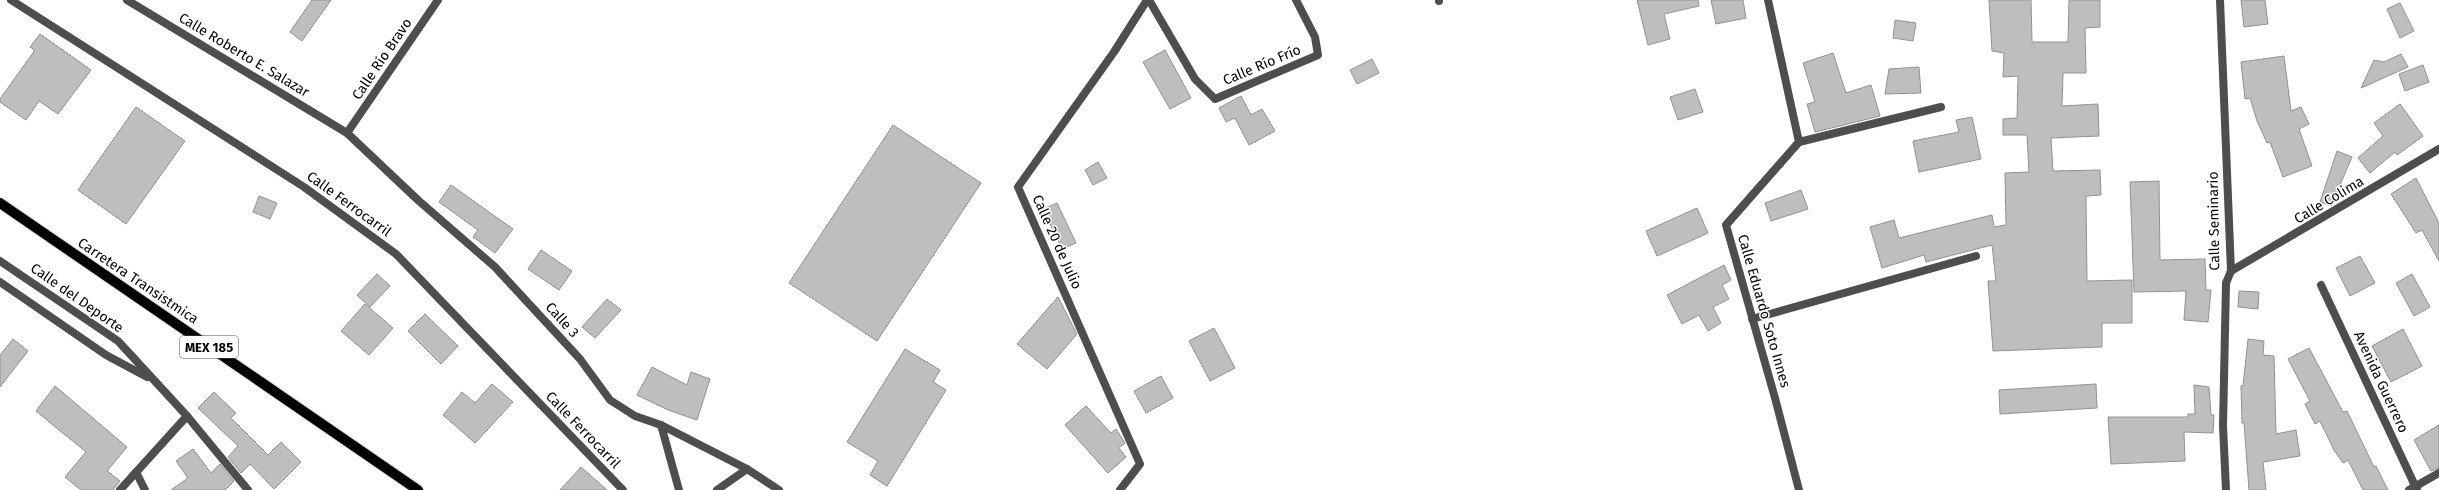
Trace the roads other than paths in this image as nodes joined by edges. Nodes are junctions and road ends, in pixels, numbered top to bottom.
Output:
1 (11, 0) edge
2 (127, 0) edge
3 (438, 0) edge
4 (1148, 0) edge
5 (1296, 0) edge
6 (1768, 0) edge
7 (2220, 0) edge
8 (1941, 107) dead end
9 (347, 133) junction
10 (1799, 142) junction
11 (2439, 149) edge
12 (0, 203) edge
13 (1976, 256) dead end
14 (0, 261) edge
15 (2231, 271) junction
16 (0, 282) edge
17 (2321, 285) dead end
18 (1752, 319) junction
19 (151, 379) junction
20 (187, 416) junction
21 (661, 424) junction
22 (747, 469) junction
23 (136, 472) junction
24 (2439, 473) edge
25 (2414, 489) edge
26 (120, 490) edge
27 (145, 490) edge
28 (248, 490) edge
29 (418, 490) edge
30 (623, 490) edge
31 (679, 490) edge
32 (716, 490) edge
33 (779, 490) edge
34 (1120, 490) edge
35 (1799, 490) edge
36 (2226, 490) edge

1 - 30 street, Calle Ferrocarril
2 - 9 street, Calle Roberto E. Salazar
3 - 9 street, Calle Río Bravo
4 - 5 street, Calle Río Frío
4 - 34 street, Calle 20 de Julio
6 - 10 street
7 - 15 street, Calle Seminario
8 - 10 street
9 - 21 street, Calle 3
10 - 18 street, Calle Eduardo Soto Innes
11 - 15 street, Calle Colima
12 - 29 main road, Carretera Transistmica / MEX 185
13 - 18 street
14 - 19 street, Calle del Deporte
15 - 36 street, Calle Seminario
16 - 19 street, Calle del Deporte
17 - 25 street, Avenida Guerrero
18 - 35 street, Calle Eduardo Soto Innes
19 - 20 street, Calle del Deporte
20 - 23 street
20 - 28 street, Calle del Deporte
21 - 22 street, Calle 3
21 - 31 street
22 - 32 street
22 - 33 street, Calle 3
23 - 26 street
23 - 27 street
24 - 25 street

